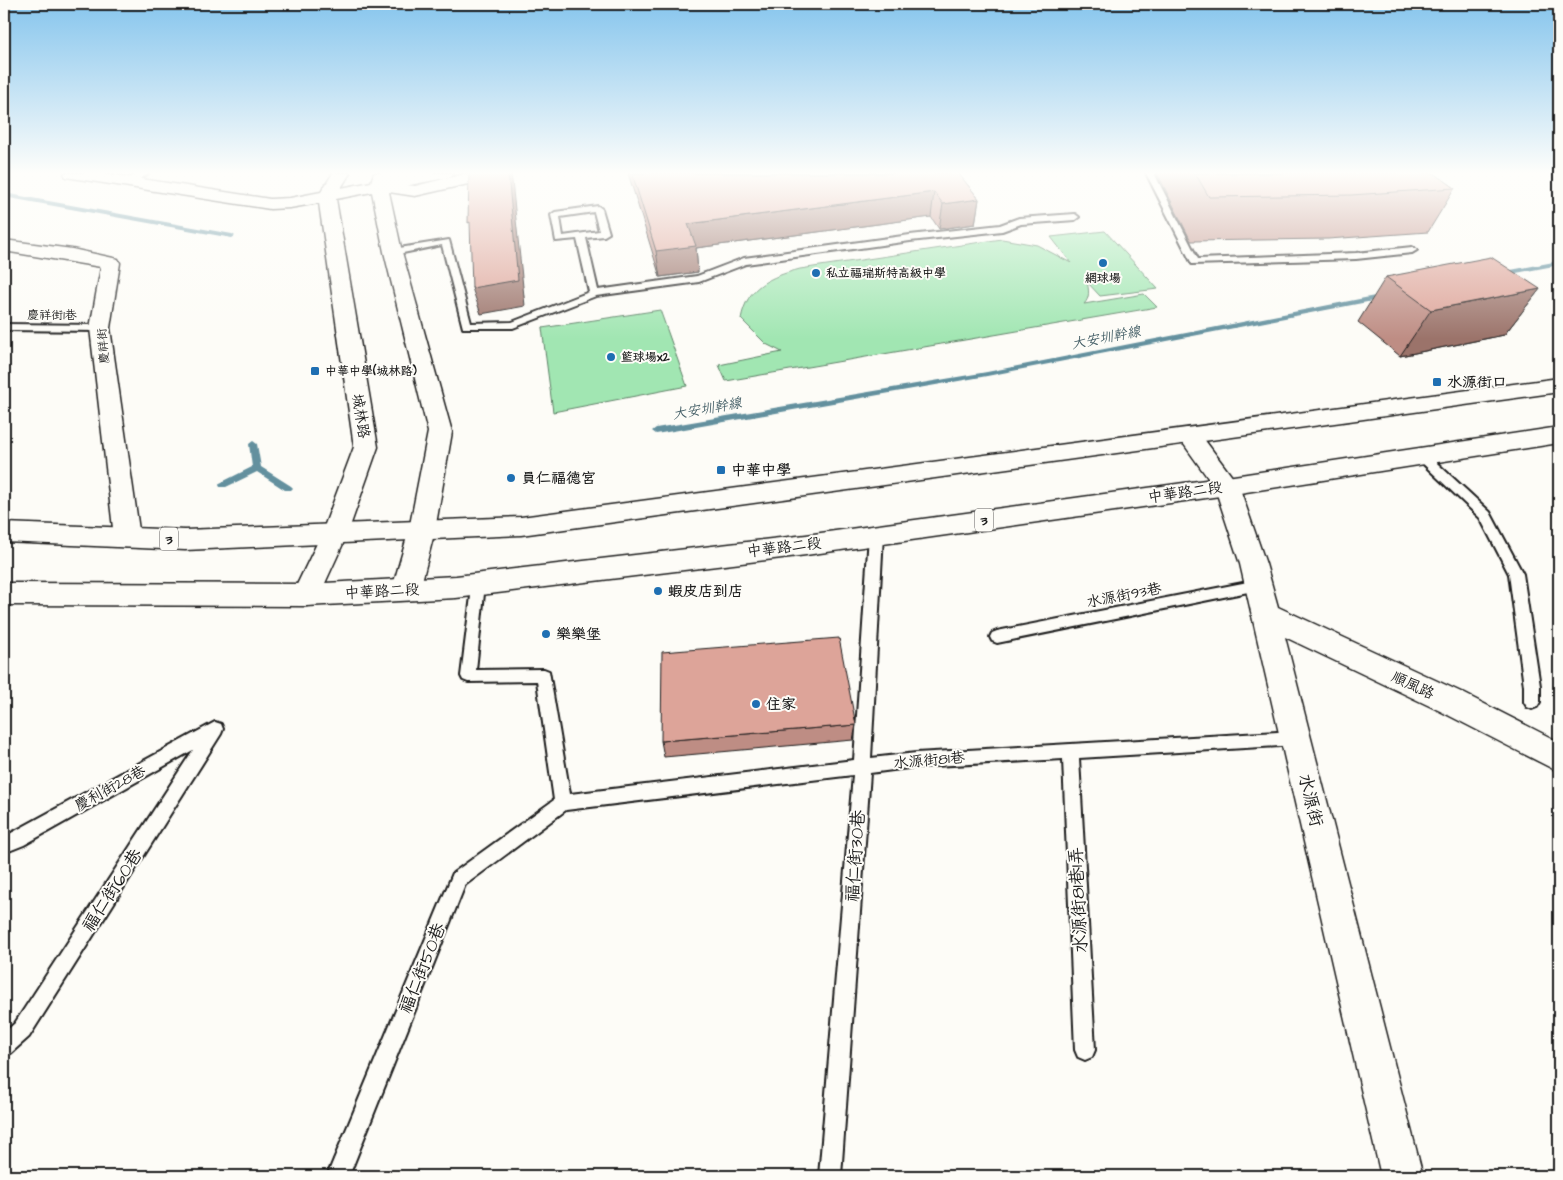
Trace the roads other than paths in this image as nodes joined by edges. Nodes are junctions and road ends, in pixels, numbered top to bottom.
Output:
1 (332, 228) edge
2 (390, 228) edge
3 (558, 228) edge
4 (603, 228) edge
5 (1001, 228) edge
6 (1178, 228) edge
7 (581, 236) junction
8 (4, 246) edge
9 (1412, 250) dead end
10 (393, 252) junction
11 (594, 293) junction
12 (4, 328) edge
13 (100, 328) junction
14 (1559, 385) edge
15 (1559, 435) edge
16 (1190, 436) junction
17 (1422, 456) junction
18 (1227, 486) junction
19 (422, 530) junction
20 (4, 533) edge
21 (334, 535) junction
22 (876, 535) junction
23 (127, 537) junction
24 (478, 584) junction
25 (406, 589) junction
26 (4, 594) edge
27 (306, 594) junction
28 (1262, 600) junction
29 (997, 637) dead end
30 (1532, 702) dead end
31 (215, 729) joint
32 (1296, 738) junction
33 (1072, 750) junction
34 (1559, 758) edge
35 (862, 766) junction
36 (563, 803) junction
37 (4, 845) edge
38 (4, 1046) edge
39 (1085, 1050) dead end
40 (338, 1176) edge
41 (830, 1176) edge
42 (1402, 1176) edge

1 - 21 main road, 城林路
2 - 10 main road
3 - 7 lane
4 - 7 lane
5 - 11 lane
6 - 9 lane
7 - 11 lane
8 - 13 main road, 慶祥街
10 - 11 lane
10 - 19 main road
12 - 13 lane, 慶祥街1巷
13 - 23 main road, 慶祥街
14 - 16 main road, 3
15 - 17 main road, 中華路二段 / 3
16 - 18 main road, 水源街
16 - 19 main road, 3
17 - 18 main road, 中華路二段 / 3
17 - 30 lane
18 - 22 main road, 中華路二段 / 3
18 - 28 main road, 水源街
19 - 21 main road, 3
19 - 25 main road
20 - 23 main road, 3
21 - 23 main road, 3
21 - 27 main road, 城林路
22 - 24 main road, 中華路二段 / 3
22 - 35 lane, 福仁街30巷
24 - 25 main road, 中華路二段 / 3
24 - 36 lane
25 - 27 main road, 中華路二段 / 3
26 - 27 main road, 中華路二段 / 3
28 - 29 lane, 水源街93巷
28 - 32 main road, 水源街
28 - 34 main road, 順風路
31 - 37 lane, 慶利街28巷
31 - 38 lane, 福仁街60巷
32 - 33 lane, 水源街81巷
32 - 42 main road, 水源街
33 - 35 lane, 水源街81巷
33 - 39 lane, 水源街81巷1弄
35 - 36 lane, 水源街81巷
35 - 41 lane, 福仁街30巷
36 - 40 lane, 福仁街50巷

